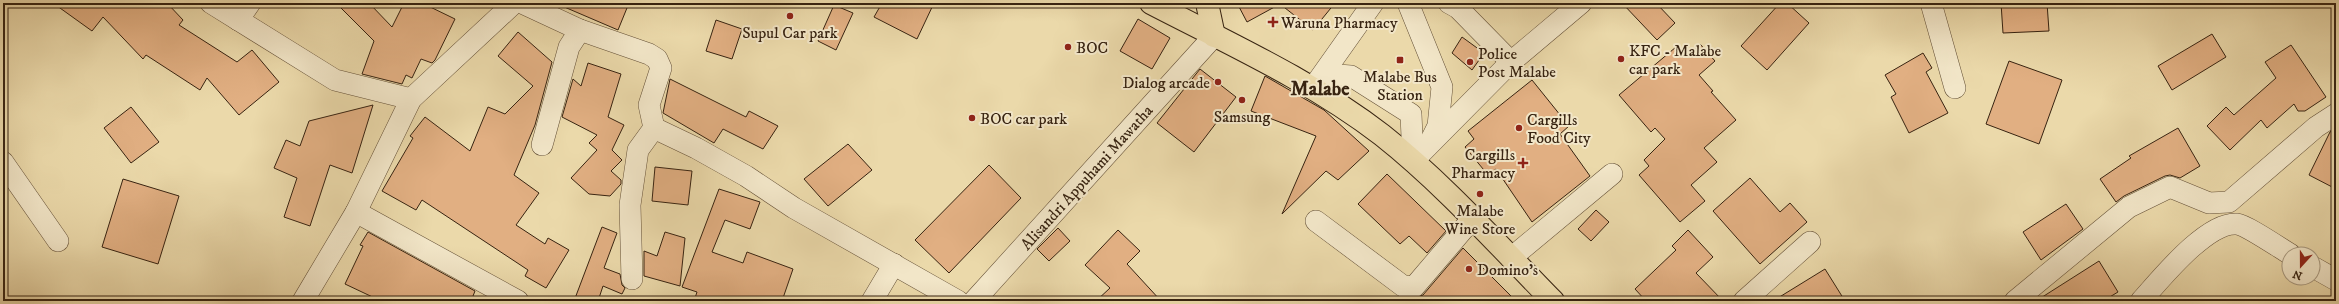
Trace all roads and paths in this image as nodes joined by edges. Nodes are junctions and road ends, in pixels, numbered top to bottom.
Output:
1 (211, 3) edge
2 (250, 3) edge
3 (514, 3) edge
4 (522, 3) edge
5 (1151, 3) edge
6 (1207, 3) edge
7 (1373, 3) edge
8 (1408, 3) edge
9 (1449, 3) edge
10 (1581, 3) edge
11 (1932, 3) edge
12 (238, 20) junction
13 (580, 30) junction
14 (1214, 36) junction
15 (1511, 62) junction
16 (1318, 81) junction
17 (1955, 88) dead end
18 (411, 99) junction
19 (2336, 114) edge
20 (654, 128) junction
21 (542, 145) dead end
22 (1421, 153) junction
23 (3, 162) edge
24 (1612, 174) dead end
25 (356, 212) junction
26 (1472, 219) junction
27 (1316, 220) dead end
28 (58, 240) dead end
29 (1810, 242) dead end
30 (2281, 249) edge
31 (1511, 258) junction
32 (894, 264) junction
33 (2321, 272) edge
34 (632, 279) dead end
35 (2336, 280) edge
36 (303, 301) edge
37 (518, 301) edge
38 (872, 301) edge
39 (958, 301) edge
40 (974, 301) edge
41 (1554, 301) edge
42 (1744, 301) edge
43 (2015, 301) edge
44 (2141, 301) edge

1 - 12 street
2 - 12 street
3 - 18 street
4 - 13 street
5 - 14 main road
6 - 14 main road
7 - 16 street
8 - 22 street
9 - 15 street
10 - 15 street
11 - 17 street
12 - 18 street
13 - 20 street
13 - 21 street
14 - 16 main road
14 - 40 street, Alisandri Appuhami Mawatha
15 - 22 street
16 - 22 main road
16 - 22 street
18 - 25 street
19 - 43 street
20 - 32 street
20 - 34 street
22 - 26 main road
23 - 28 street
24 - 31 street
25 - 36 street
25 - 37 street
26 - 27 street
26 - 31 main road
29 - 42 street
30 - 44 street
31 - 41 main road
32 - 38 street
32 - 39 street
33 - 35 street

